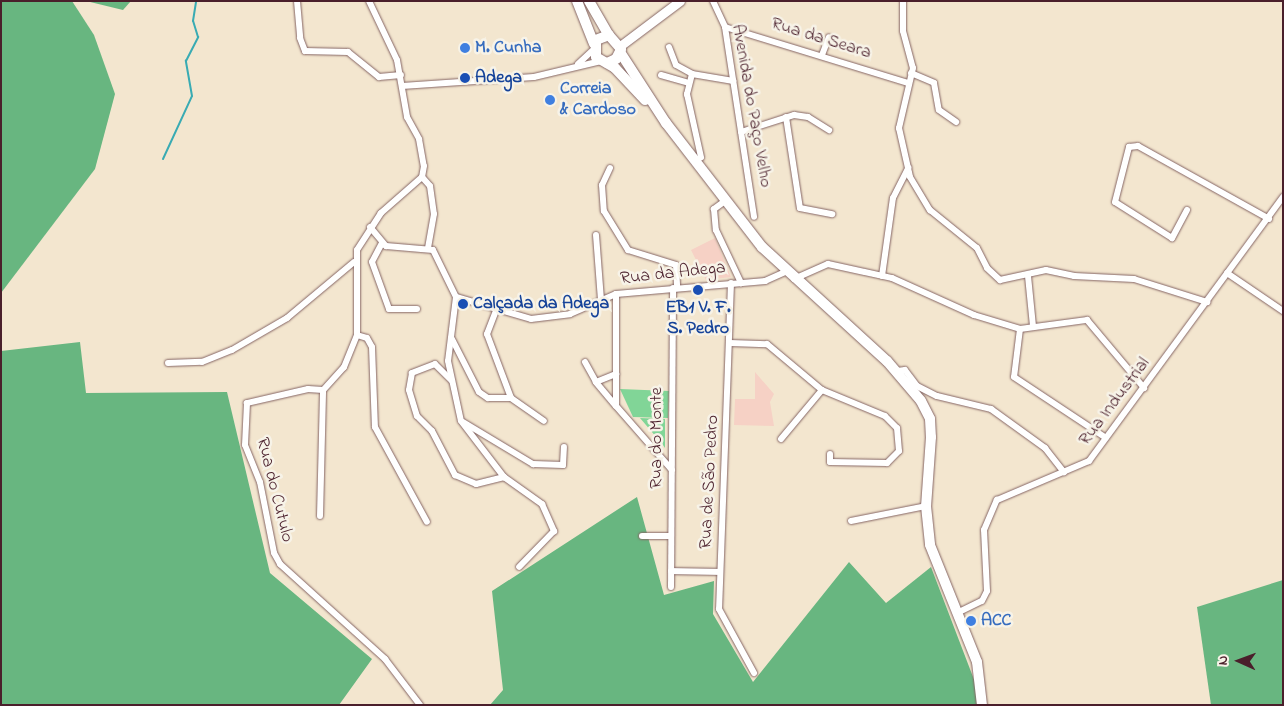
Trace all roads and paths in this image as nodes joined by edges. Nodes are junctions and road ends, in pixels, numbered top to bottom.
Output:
1 (297, 1) edge
2 (369, 1) edge
3 (577, 1) edge
4 (589, 1) edge
5 (680, 1) edge
6 (713, 1) edge
7 (903, 1) edge
8 (725, 27) junction
9 (633, 32) junction
10 (611, 36) junction
11 (829, 37) dead end
12 (594, 47) junction
13 (669, 48) dead end
14 (620, 49) junction
15 (822, 56) junction
16 (604, 62) junction
17 (578, 65) junction
18 (911, 73) junction
19 (692, 74) junction
20 (401, 75) junction
21 (661, 76) dead end
22 (733, 81) junction
23 (686, 82) junction
24 (908, 83) junction
25 (402, 86) junction
26 (786, 117) junction
27 (956, 122) dead end
28 (666, 123) junction
29 (829, 130) dead end
30 (741, 132) junction
31 (701, 157) dead end
32 (909, 167) junction
33 (610, 168) dead end
34 (422, 177) junction
35 (1283, 198) edge
36 (725, 201) junction
37 (1187, 210) dead end
38 (832, 214) dead end
39 (754, 217) dead end
40 (1269, 219) junction
41 (370, 227) junction
42 (596, 235) dead end
43 (382, 243) junction
44 (428, 247) junction
45 (354, 262) junction
46 (785, 272) junction
47 (1227, 273) junction
48 (882, 276) junction
49 (1028, 276) junction
50 (794, 279) junction
51 (731, 283) junction
52 (741, 283) junction
53 (675, 288) junction
54 (616, 294) junction
55 (456, 297) junction
56 (601, 300) junction
57 (1207, 302) junction
58 (497, 308) junction
59 (417, 309) dead end
60 (1283, 311) edge
61 (1033, 326) junction
62 (1020, 329) junction
63 (357, 335) junction
64 (452, 339) junction
65 (730, 343) junction
66 (585, 362) dead end
67 (168, 363) dead end
68 (897, 371) junction
69 (616, 374) junction
70 (452, 381) junction
71 (596, 382) junction
72 (1144, 388) junction
73 (323, 390) junction
74 (822, 390) junction
75 (511, 398) junction
76 (616, 406) junction
77 (544, 421) dead end
78 (461, 422) junction
79 (1106, 438) junction
80 (781, 439) dead end
81 (564, 447) dead end
82 (830, 454) dead end
83 (672, 470) junction
84 (1064, 472) junction
85 (504, 477) junction
86 (926, 506) junction
87 (320, 516) dead end
88 (851, 521) dead end
89 (427, 522) dead end
90 (642, 536) dead end
91 (671, 536) junction
92 (519, 567) dead end
93 (671, 572) junction
94 (720, 572) junction
95 (671, 587) dead end
96 (959, 612) junction
97 (754, 673) dead end
98 (420, 705) edge
99 (982, 705) edge

1 - 20 street
2 - 20 street
3 - 12 main road
4 - 10 main road
5 - 9 main road
6 - 8 street, Avenida do Paço Velho
7 - 18 street
8 - 15 street, Rua da Seara
8 - 22 street, Avenida do Paço Velho
9 - 10 main road
9 - 14 main road
10 - 12 main road
10 - 14 main road
11 - 15 street
12 - 16 main road
12 - 17 street
13 - 19 street
14 - 16 main road
14 - 28 main road
15 - 24 street, Rua da Seara
16 - 17 street
16 - 28 main road
17 - 25 street
18 - 24 street
18 - 27 street
19 - 22 street
19 - 23 street
20 - 25 street
21 - 23 street
22 - 30 street, Avenida do Paço Velho
23 - 31 street
24 - 32 street
25 - 34 street
26 - 29 street
26 - 30 street
26 - 38 street
28 - 36 main road
30 - 39 street, Avenida do Paço Velho
32 - 48 street
32 - 49 street
33 - 53 street, Rua do Monte
34 - 41 street
34 - 44 street
35 - 40 street, Rua Industrial
36 - 46 main road
36 - 52 street
37 - 40 street
40 - 47 street, Rua Industrial
41 - 43 street
41 - 45 street
42 - 56 street
43 - 44 street
43 - 59 street
44 - 55 street
45 - 63 street
45 - 67 street
46 - 50 main road
46 - 52 street, Rua da Adega
47 - 57 street, Rua Industrial
47 - 60 street
48 - 50 street
48 - 62 street
49 - 57 street
49 - 61 street
50 - 68 main road
51 - 52 street, Rua da Adega
51 - 53 street, Rua da Adega
51 - 65 street, Rua de São Pedro
53 - 54 street, Rua da Adega
53 - 83 street, Rua do Monte
54 - 56 street, Rua da Adega
54 - 69 street
55 - 58 street, Rua da Adega
55 - 64 street
56 - 58 street, Rua da Adega
57 - 72 street, Rua Industrial
58 - 75 street
61 - 62 street
61 - 72 street
62 - 79 street
63 - 73 street
63 - 89 street
64 - 70 street
64 - 75 street
65 - 74 street
65 - 94 street, Rua de São Pedro
66 - 71 street
68 - 84 street
68 - 86 main road
69 - 71 street
69 - 76 street
70 - 78 street
70 - 85 street
71 - 76 street
72 - 79 street, Rua Industrial
73 - 87 street
73 - 98 street, Rua do Cutulo
74 - 80 street
74 - 82 street
75 - 77 street
76 - 83 street
78 - 81 street
78 - 85 street
79 - 84 street, Rua Industrial
83 - 91 street, Rua do Monte
84 - 96 street, Rua Industrial
85 - 92 street
86 - 88 street
86 - 96 main road
90 - 91 street
91 - 93 street, Rua do Monte
93 - 94 street
93 - 95 street, Rua do Monte
94 - 97 street, Rua de São Pedro
96 - 99 main road

